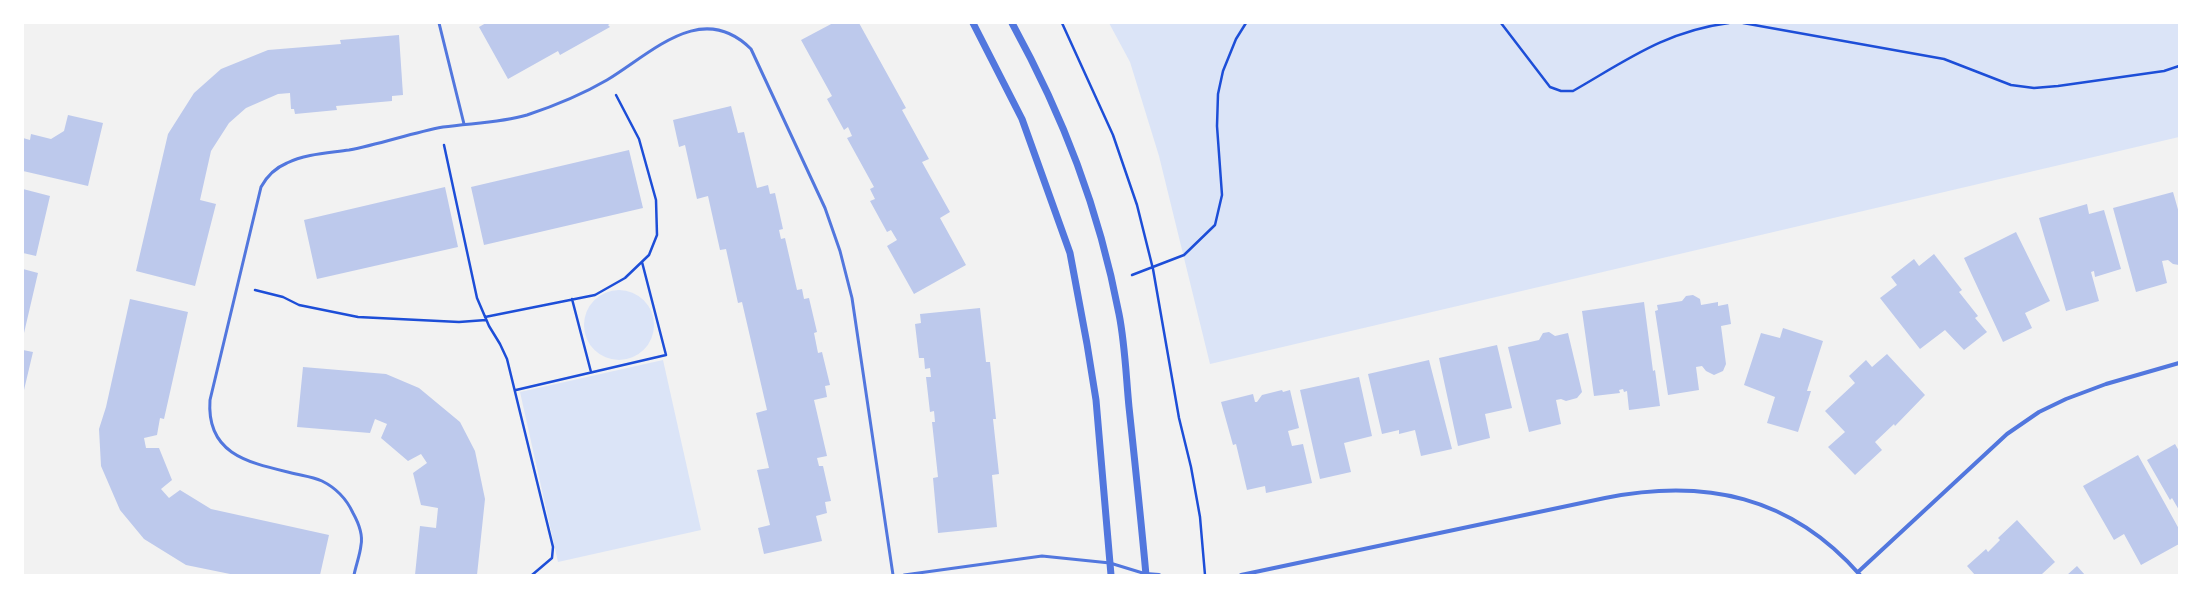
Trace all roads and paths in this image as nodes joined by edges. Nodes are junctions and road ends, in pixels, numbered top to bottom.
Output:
1 (439, 23) edge
2 (973, 23) edge
3 (1012, 23) edge
4 (1062, 23) edge
5 (1246, 23) edge
6 (1501, 23) edge
7 (1729, 23) edge
8 (1743, 23) edge
9 (2179, 66) edge
10 (606, 80) junction
11 (464, 124) junction
12 (441, 128) junction
13 (642, 262) junction
14 (1153, 269) junction
15 (1112, 282) junction
16 (238, 284) junction
17 (572, 299) junction
18 (485, 318) junction
19 (2179, 363) edge
20 (591, 372) junction
21 (516, 390) junction
22 (1110, 564) junction
23 (1146, 574) edge
24 (1859, 574) edge
25 (354, 575) edge
26 (532, 575) edge
27 (893, 575) edge
28 (904, 575) edge
29 (1111, 575) edge
30 (1159, 575) edge
31 (1205, 575) edge
32 (1241, 575) edge

1 - 11 lane
2 - 22 street
3 - 15 street
4 - 14 path
5 - 14 path
6 - 7 path
8 - 9 path
10 - 11 lane
10 - 13 path
10 - 27 lane
11 - 12 lane
12 - 16 lane
12 - 18 path
13 - 17 path
13 - 20 path
14 - 15 path
14 - 31 path
15 - 23 street
16 - 18 path
16 - 25 lane
17 - 18 path
17 - 20 path
18 - 21 path
19 - 24 street
20 - 21 path
21 - 26 path
22 - 23 lane
22 - 28 lane
22 - 29 street
23 - 30 street
24 - 32 street

